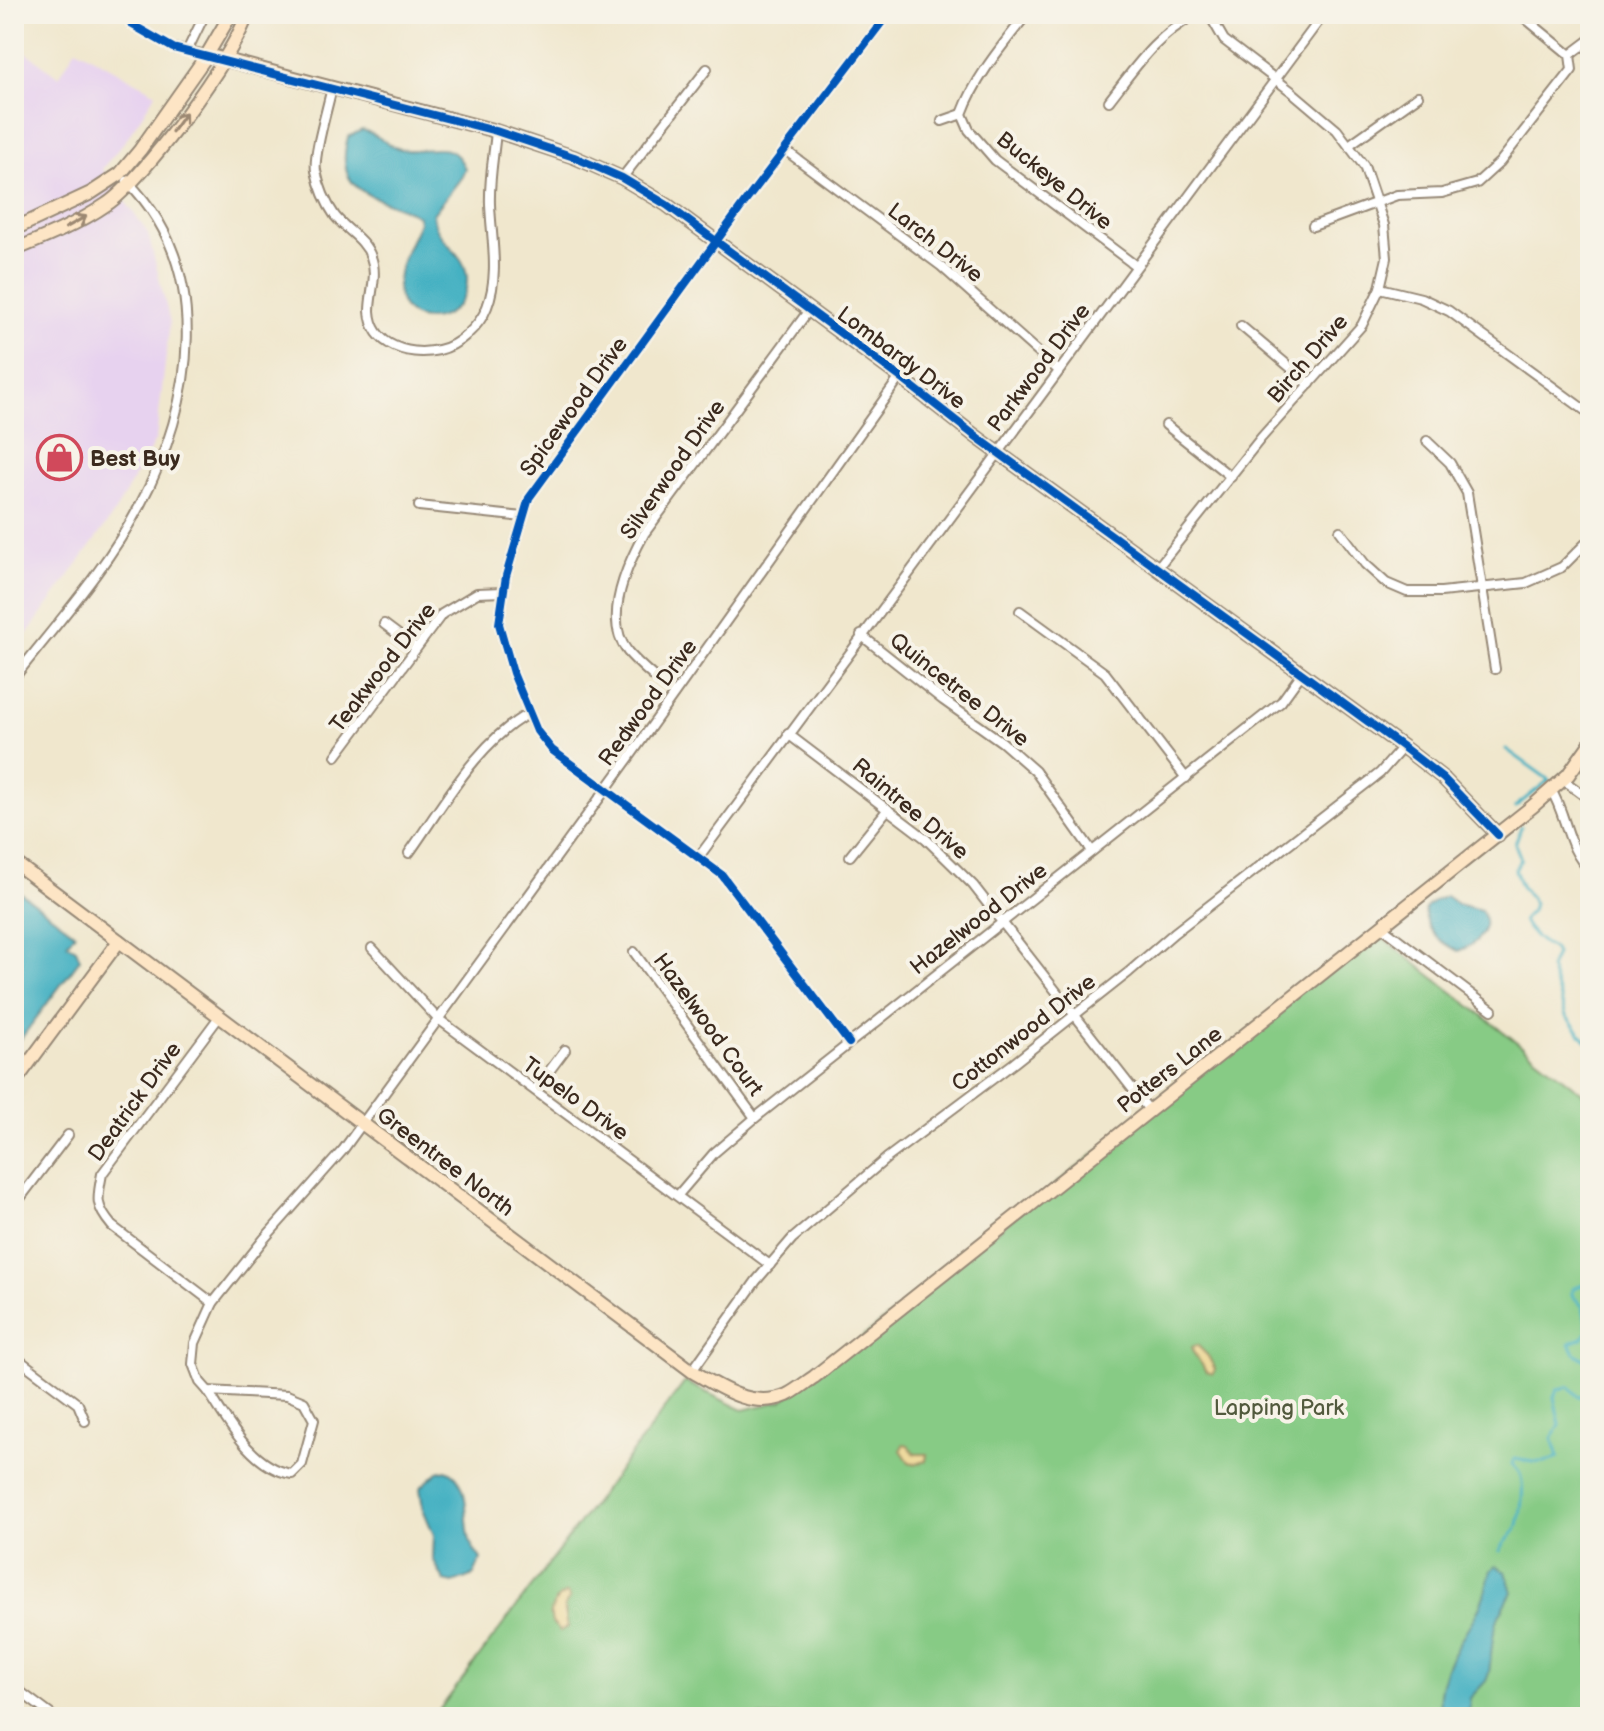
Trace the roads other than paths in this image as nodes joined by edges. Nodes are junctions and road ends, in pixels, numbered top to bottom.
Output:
1 (205, 14) edge
2 (231, 14) edge
3 (247, 14) edge
4 (888, 14) edge
5 (1027, 14) edge
6 (1196, 14) edge
7 (1209, 14) edge
8 (1324, 14) edge
9 (1520, 14) edge
10 (131, 24) dead end
11 (1590, 40) edge
12 (187, 51) junction
13 (207, 55) junction
14 (1570, 55) junction
15 (226, 60) junction
16 (707, 69) dead end
17 (1275, 79) junction
18 (332, 87) junction
19 (1418, 96) dead end
20 (1109, 101) dead end
21 (962, 114) junction
22 (942, 121) dead end
23 (496, 131) junction
24 (1349, 145) junction
25 (785, 150) junction
26 (120, 174) junction
27 (622, 178) junction
28 (130, 183) junction
29 (1377, 203) junction
30 (1313, 226) dead end
31 (14, 229) edge
32 (716, 241) junction
33 (14, 250) edge
34 (1136, 266) junction
35 (1380, 288) junction
36 (809, 310) junction
37 (1241, 326) dead end
38 (1058, 370) junction
39 (900, 377) junction
40 (1310, 384) junction
41 (1590, 414) edge
42 (1166, 425) dead end
43 (1427, 441) dead end
44 (998, 452) junction
45 (1231, 477) junction
46 (419, 506) dead end
47 (523, 517) junction
48 (1340, 531) dead end
49 (1590, 539) edge
50 (1158, 567) junction
51 (1481, 586) junction
52 (503, 592) junction
53 (1020, 611) dead end
54 (384, 624) dead end
55 (861, 635) junction
56 (416, 648) junction
57 (1495, 669) dead end
58 (1302, 673) junction
59 (14, 678) edge
60 (674, 694) junction
61 (530, 713) junction
62 (788, 734) junction
63 (1590, 744) edge
64 (1403, 747) junction
65 (336, 756) dead end
66 (1186, 778) junction
67 (1563, 780) junction
68 (606, 789) junction
69 (1551, 790) junction
70 (1590, 800) edge
71 (888, 809) junction
72 (1498, 835) junction
73 (1092, 851) junction
74 (409, 853) dead end
75 (850, 856) dead end
76 (698, 858) junction
77 (14, 862) edge
78 (1590, 870) edge
79 (1002, 922) junction
80 (1382, 927) junction
81 (119, 941) junction
82 (372, 948) dead end
83 (634, 952) dead end
84 (1492, 1010) dead end
85 (1075, 1015) junction
86 (219, 1017) junction
87 (437, 1018) junction
88 (849, 1043) junction
89 (565, 1050) dead end
90 (14, 1083) edge
91 (535, 1090) junction
92 (1149, 1110) junction
93 (755, 1118) junction
94 (363, 1123) junction
95 (68, 1135) dead end
96 (678, 1195) junction
97 (14, 1206) edge
98 (770, 1265) junction
99 (213, 1303) junction
100 (14, 1356) edge
101 (692, 1371) junction
102 (208, 1391) junction
103 (755, 1400) joint
104 (85, 1421) dead end
105 (14, 1428) edge
106 (14, 1445) edge
107 (14, 1687) edge
108 (54, 1717) edge

1 - 12 street
2 - 13 main road
3 - 15 main road
4 - 25 street, Spicewood Drive
5 - 21 street
6 - 20 street
7 - 17 street, Birch Drive
8 - 17 street, Parkwood Drive
9 - 14 street
10 - 12 street
11 - 14 street
12 - 13 street
13 - 15 main road, Lombardy Drive
13 - 26 main road
14 - 29 street
15 - 18 main road, Lombardy Drive
28 -> 15 main road
16 - 27 street
17 - 24 street, Birch Drive
17 - 34 street, Parkwood Drive
18 - 23 main road, Lombardy Drive
18 - 23 street
19 - 24 street
21 - 22 street
21 - 34 street, Buckeye Drive
23 - 27 main road, Lombardy Drive
24 - 29 street, Birch Drive
25 - 32 street, Spicewood Drive
25 - 38 street, Larch Drive
26 - 28 street
26 - 31 main road
27 - 32 main road, Lombardy Drive
33 -> 28 main road
28 - 59 street
29 - 30 street
29 - 35 street, Birch Drive
32 - 36 main road, Lombardy Drive
32 - 47 street, Spicewood Drive
34 - 38 street, Parkwood Drive
35 - 40 street, Birch Drive
35 - 41 street
36 - 39 main road, Lombardy Drive
36 - 60 street, Silverwood Drive
37 - 40 street
38 - 44 street, Parkwood Drive
39 - 44 main road, Lombardy Drive
39 - 60 street, Redwood Drive
40 - 45 street, Birch Drive
42 - 45 street
43 - 51 street
44 - 50 main road, Lombardy Drive
44 - 55 street, Parkwood Drive
45 - 50 street, Birch Drive
46 - 47 street
47 - 52 street, Spicewood Drive
48 - 51 street
49 - 51 street
50 - 58 main road, Lombardy Drive
51 - 57 street
52 - 56 street, Teakwood Drive
52 - 61 street, Spicewood Drive
53 - 66 street
54 - 56 street
55 - 62 street, Parkwood Drive
55 - 73 street, Quincetree Drive
56 - 65 street, Teakwood Drive
58 - 64 main road, Lombardy Drive
58 - 66 street, Hazelwood Drive
60 - 68 street, Redwood Drive
61 - 68 street, Spicewood Drive
61 - 74 street
62 - 71 street, Raintree Drive
62 - 76 street, Parkwood Drive
63 - 67 main road, Potters Lane
64 - 72 main road, Lombardy Drive
64 - 85 street, Cottonwood Drive
66 - 73 street, Hazelwood Drive
67 - 69 main road, Potters Lane
67 - 70 street
68 - 76 street, Spicewood Drive
68 - 87 street, Redwood Drive
69 - 72 main road, Potters Lane
69 - 78 street
71 - 75 street
71 - 79 street, Raintree Drive
72 - 80 main road, Potters Lane
73 - 79 street, Hazelwood Drive
76 - 88 street, Spicewood Drive
77 - 81 main road, Greentree North
79 - 85 street, Raintree Drive
79 - 88 street, Hazelwood Drive
80 - 84 street
80 - 92 main road, Potters Lane
81 - 86 main road, Greentree North
81 - 90 main road
82 - 87 street, Tupelo Drive
83 - 93 street, Hazelwood Court
85 - 92 street, Raintree Drive
85 - 98 street, Cottonwood Drive
86 - 94 main road, Greentree North
86 - 99 street, Deatrick Drive
87 - 91 street, Tupelo Drive
87 - 94 street, Redwood Drive
88 - 93 street, Hazelwood Drive
89 - 91 street
91 - 96 street, Tupelo Drive
92 - 103 main road, Potters Lane
93 - 96 street, Hazelwood Drive
94 - 99 street, Redwood Drive
94 - 101 main road, Greentree North
95 - 97 street, Deatrick Drive
96 - 98 street, Tupelo Drive
98 - 101 street, Cottonwood Drive
99 - 102 street, Redwood Drive
100 - 104 street
101 - 103 main road, Greentree North
102 - 102 street, Redwood Drive
105 - 106 street
107 - 108 street

